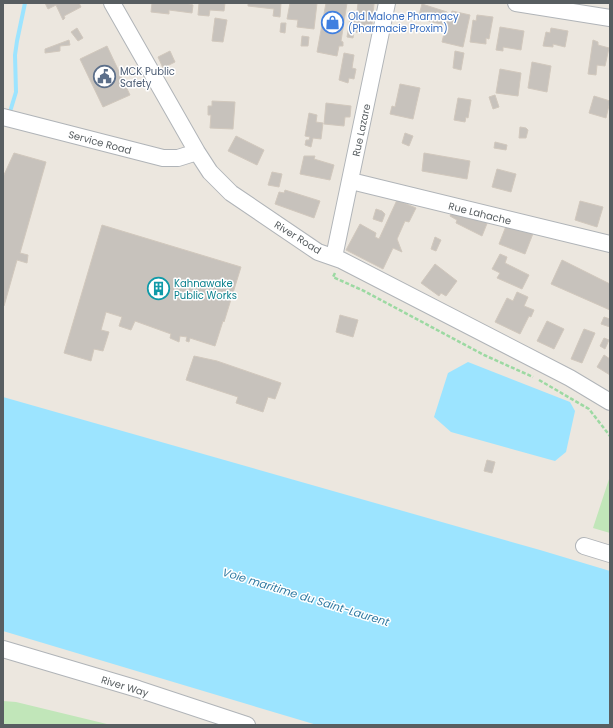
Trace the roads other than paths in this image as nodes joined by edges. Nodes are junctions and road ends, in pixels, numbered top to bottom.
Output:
1 (112, 3) edge
2 (387, 3) edge
3 (516, 3) edge
4 (610, 18) edge
5 (3, 117) edge
6 (197, 152) junction
7 (351, 181) junction
8 (610, 244) edge
9 (334, 257) junction
10 (610, 402) edge
11 (584, 546) dead end
12 (610, 554) edge
13 (3, 649) edge
14 (247, 725) edge

1 - 6 street, River Road
2 - 7 street, Rue Lazare
3 - 4 street
5 - 6 street, Service Road
6 - 9 street, River Road
7 - 8 street, Rue Lahache
7 - 9 street, Rue Lazare
9 - 10 street, River Road
11 - 12 street
13 - 14 street, River Way

